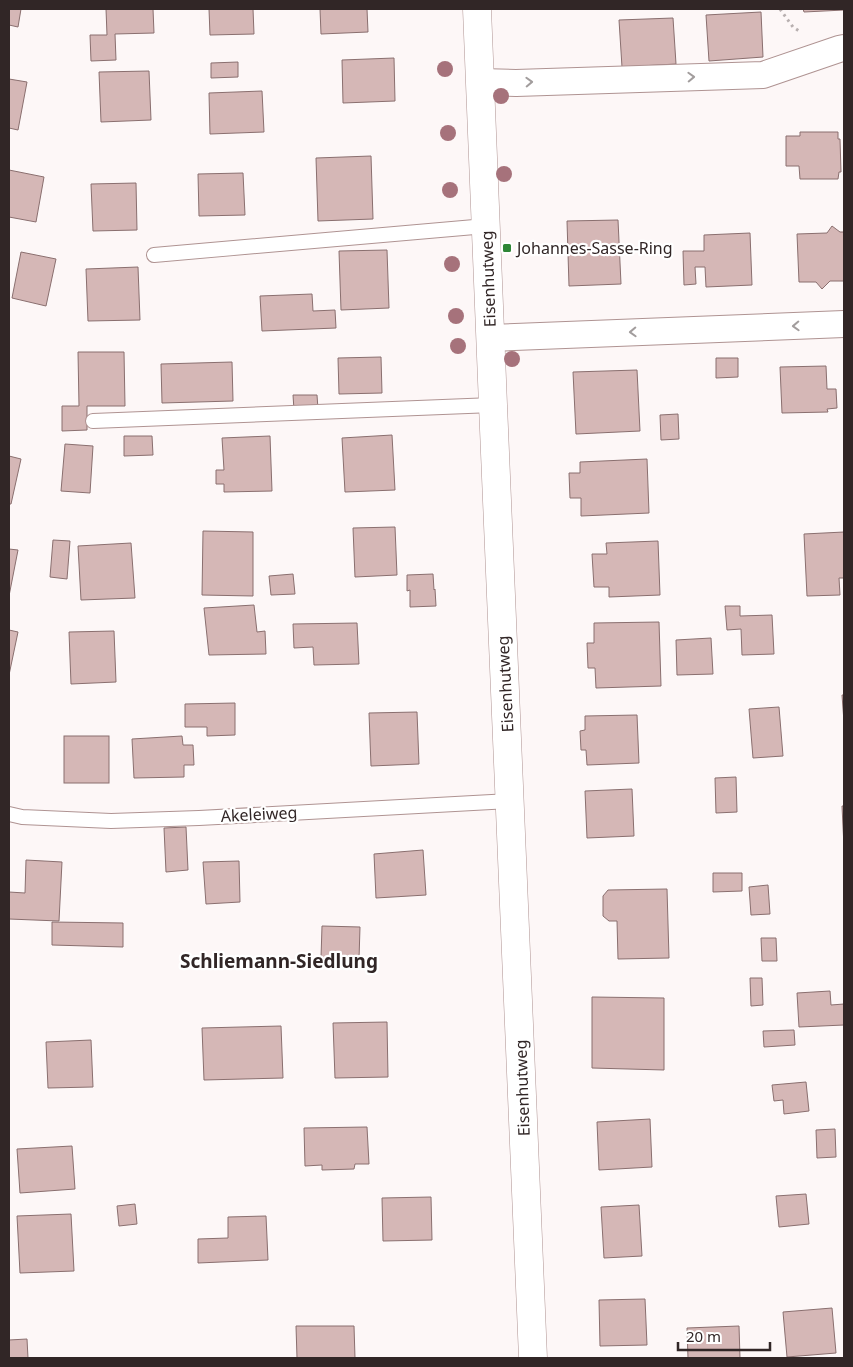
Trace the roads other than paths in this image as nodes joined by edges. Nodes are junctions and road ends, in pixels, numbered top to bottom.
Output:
1 (478, 9) edge
2 (844, 48) edge
3 (480, 82) junction
4 (486, 226) junction
5 (154, 255) dead end
6 (844, 324) edge
7 (490, 338) junction
8 (493, 405) junction
9 (93, 421) dead end
10 (510, 800) junction
11 (9, 814) edge
12 (533, 1358) edge

1 - 3 street, Eisenhutweg
3 -> 2 street
3 - 4 street, Eisenhutweg
4 - 5 lane
4 - 7 street, Eisenhutweg
6 -> 7 street
7 - 8 street, Eisenhutweg
8 - 9 lane
8 - 10 street, Eisenhutweg
10 - 11 lane, Akeleiweg
10 - 12 street, Eisenhutweg

